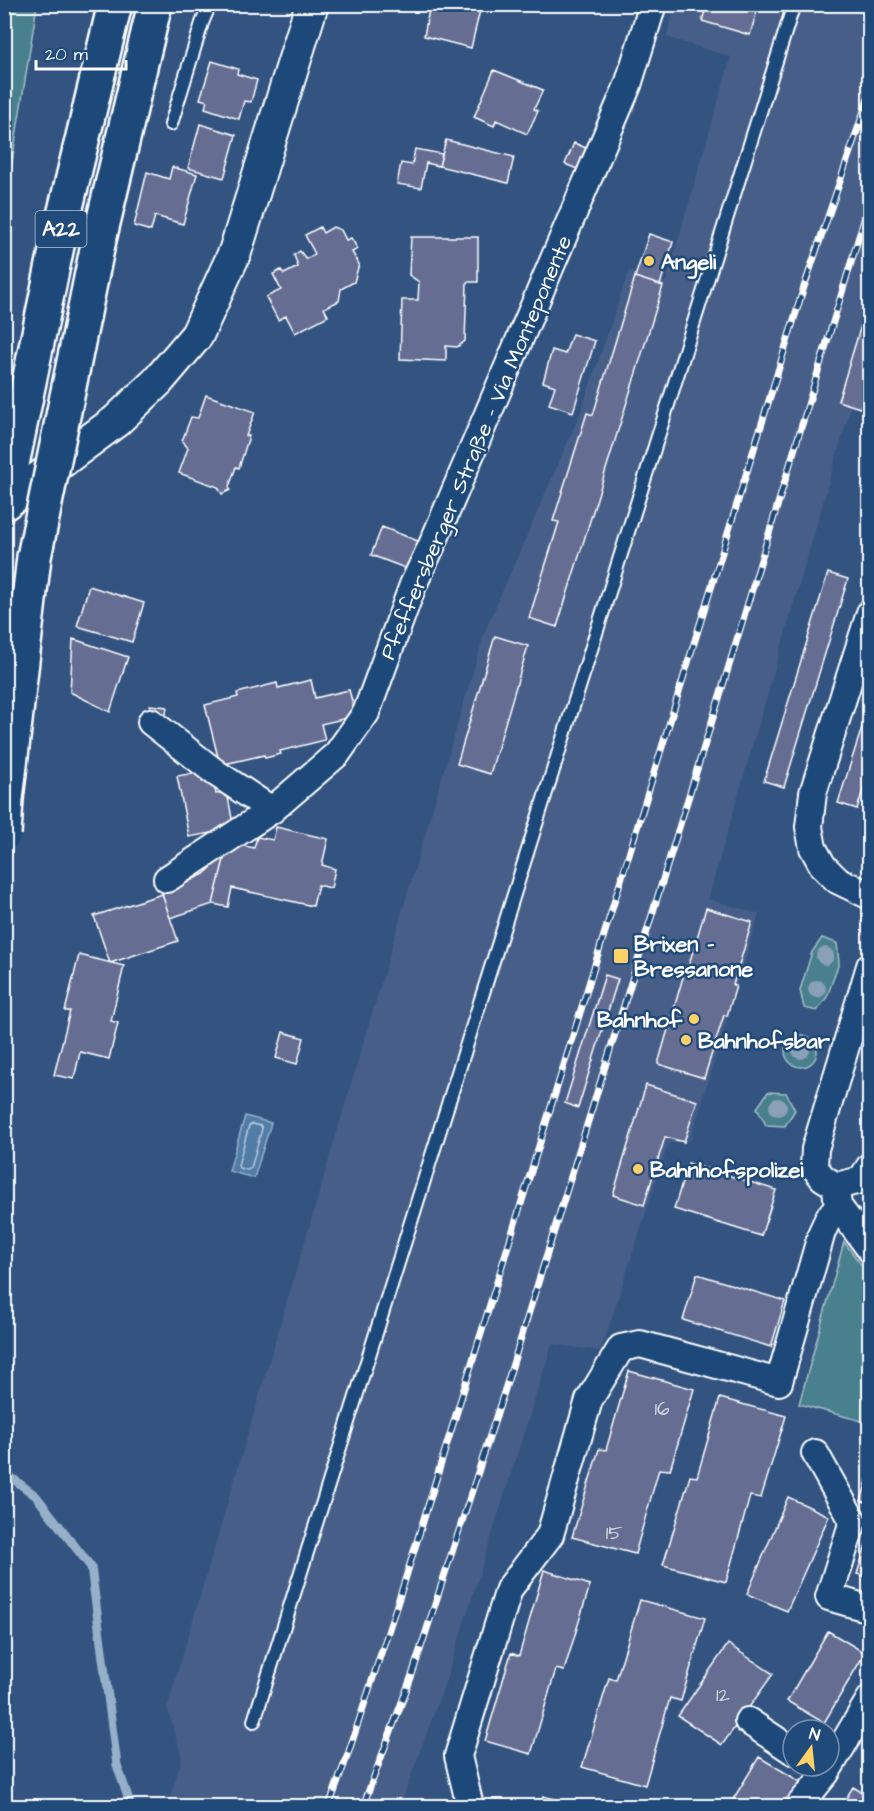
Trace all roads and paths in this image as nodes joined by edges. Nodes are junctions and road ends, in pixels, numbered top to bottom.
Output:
1 (115, 4) edge
2 (155, 4) edge
3 (210, 4) edge
4 (312, 4) edge
5 (653, 4) edge
6 (794, 4) edge
7 (171, 124) dead end
8 (4, 503) edge
9 (870, 613) edge
10 (151, 723) dead end
11 (272, 810) junction
12 (4, 834) edge
13 (167, 879) dead end
14 (870, 896) edge
15 (870, 966) edge
16 (870, 1166) edge
17 (837, 1196) junction
18 (870, 1249) edge
19 (815, 1453) dead end
20 (870, 1609) edge
21 (870, 1699) edge
22 (254, 1721) dead end
23 (748, 1721) dead end
24 (841, 1740) edge
25 (781, 1743) edge
26 (815, 1778) edge
27 (470, 1806) edge
28 (799, 1806) edge

1 - 8 highway, A22
2 - 12 highway, A22, bridge
3 - 7 lane
4 - 8 street
5 - 11 street, Pfeffersberger Straße - Via Monteponente
6 - 22 lane
9 - 14 street
10 - 11 street
11 - 13 street, Pfeffersberger Straße - Via Monteponente
15 - 17 street
16 - 17 street
17 - 18 street
17 - 27 street
19 - 20 street
21 - 24 street
23 - 25 street
26 - 28 street

